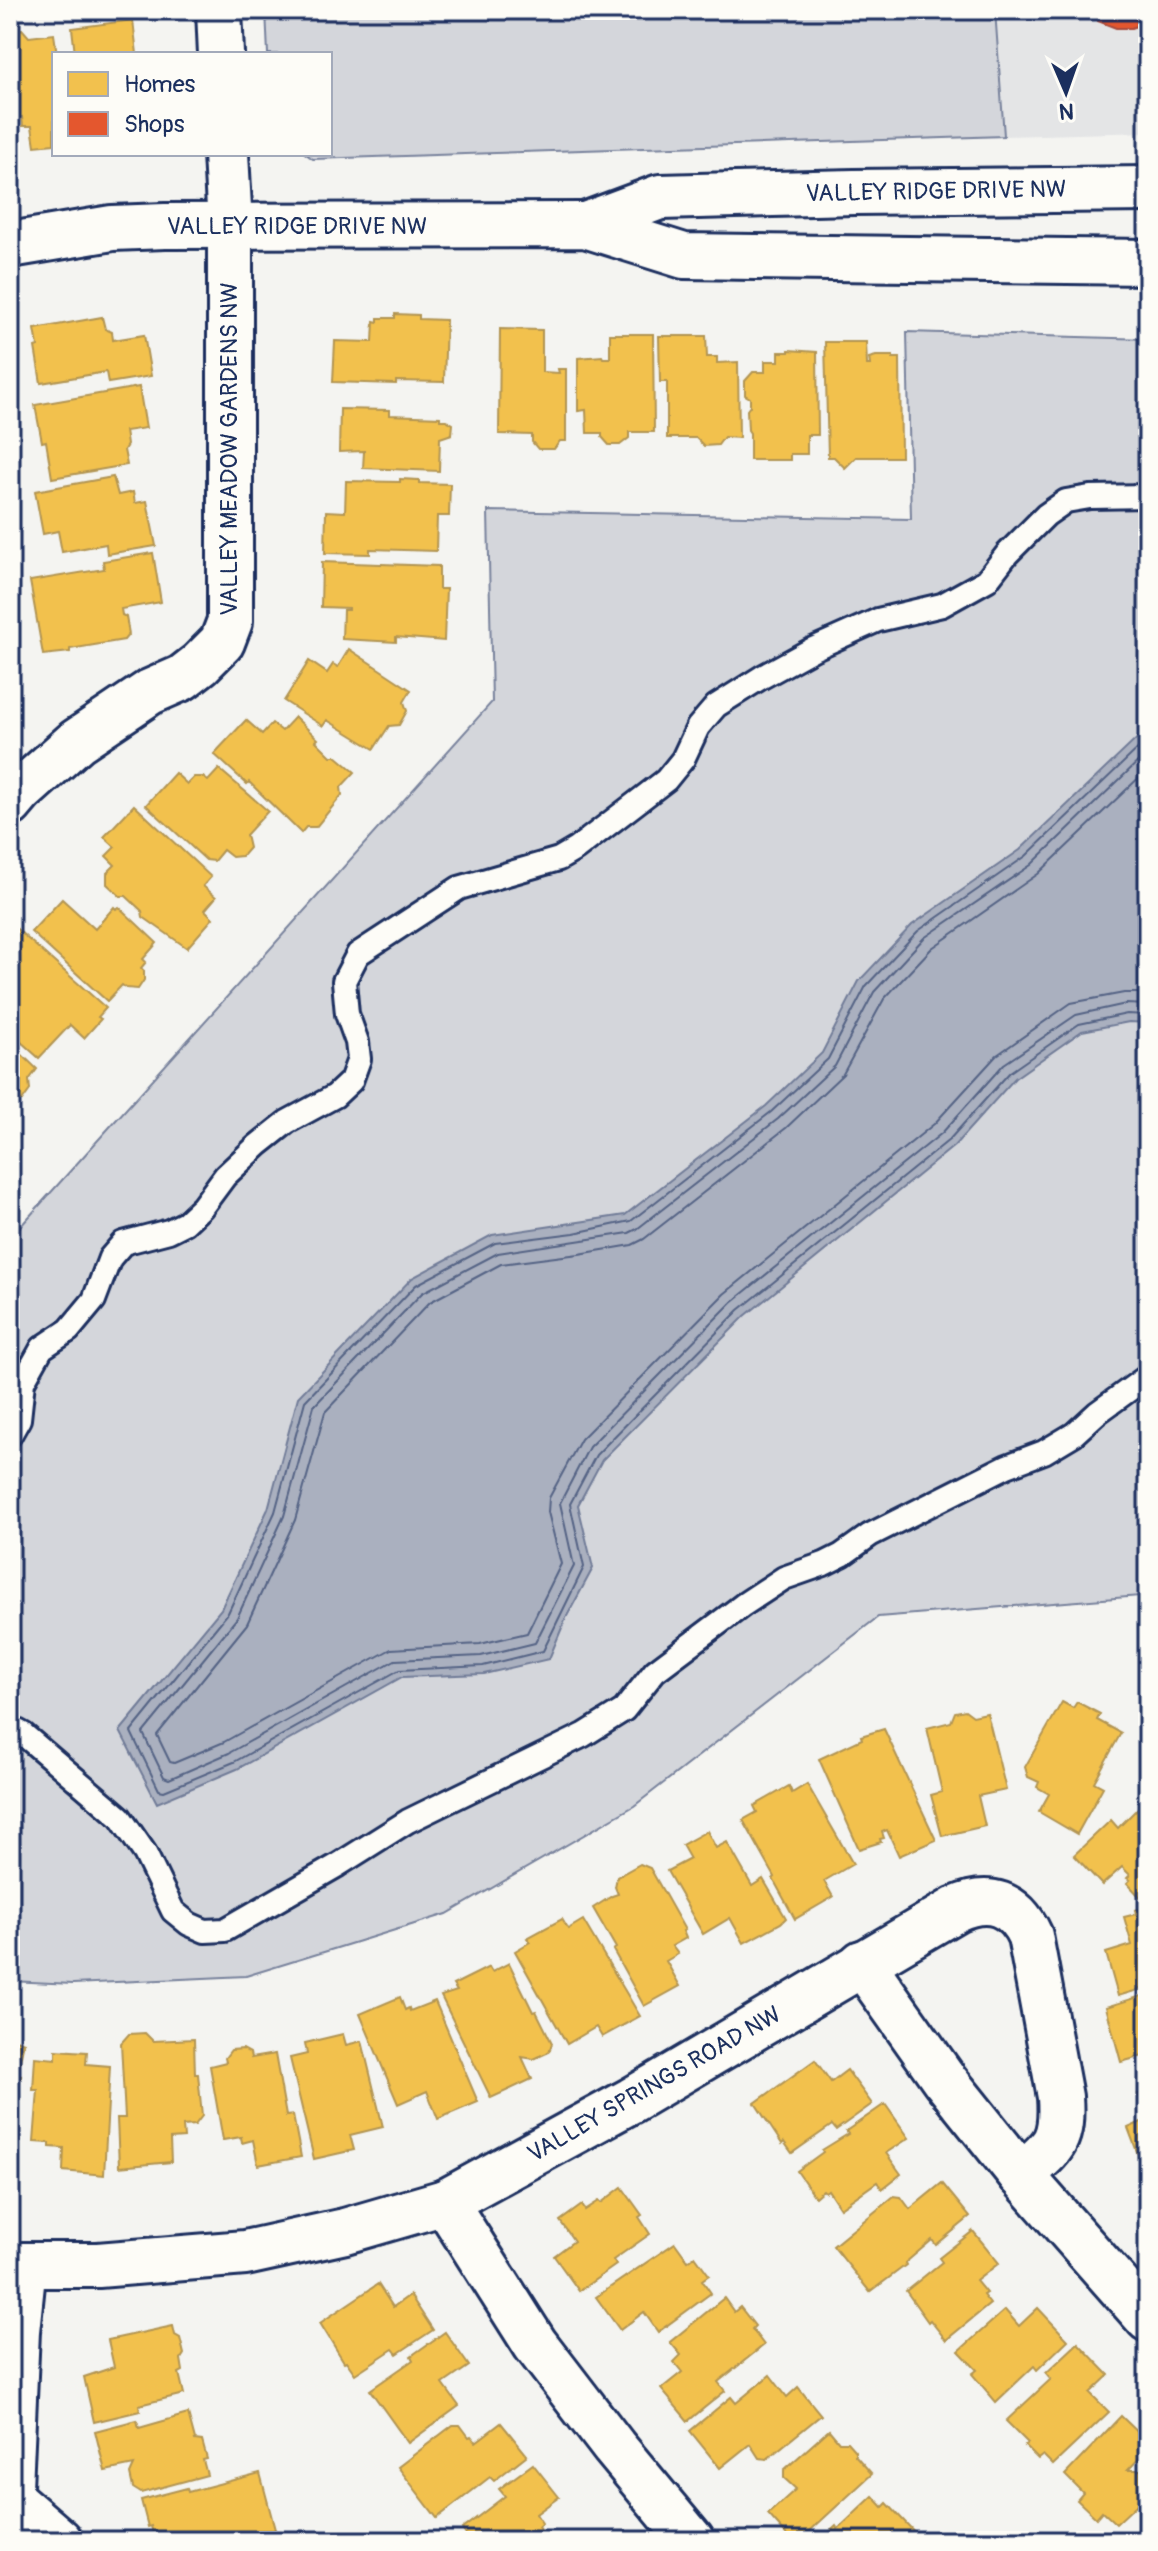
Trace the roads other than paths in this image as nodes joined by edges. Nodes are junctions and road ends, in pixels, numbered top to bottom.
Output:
1 (219, 10) edge
2 (221, 52) edge
3 (226, 156) edge
4 (1148, 189) edge
5 (585, 225) junction
6 (230, 226) junction
7 (10, 245) edge
8 (1148, 262) edge
9 (1148, 496) edge
10 (10, 804) edge
11 (1148, 1376) edge
12 (10, 1435) edge
13 (10, 1727) edge
14 (862, 1963) junction
15 (1021, 2175) junction
16 (445, 2202) junction
17 (15, 2263) edge
18 (1148, 2319) edge
19 (10, 2487) edge
20 (10, 2498) edge
21 (60, 2541) edge
22 (692, 2541) edge

1 - 2 street
3 - 6 street, VALLEY MEADOW GARDENS NW
4 - 5 street, VALLEY RIDGE DRIVE NW
5 - 6 street, VALLEY RIDGE DRIVE NW
5 - 8 street, VALLEY RIDGE DRIVE NW
6 - 7 street, VALLEY RIDGE DRIVE NW
6 - 10 street, VALLEY MEADOW GARDENS NW
9 - 12 lane
11 - 13 lane
14 - 15 street
14 - 15 street, VALLEY SPRINGS ROAD NW
14 - 16 street, VALLEY SPRINGS ROAD NW
15 - 18 street
16 - 17 street, VALLEY SPRINGS ROAD NW
16 - 22 street
17 - 19 street
20 - 21 street

